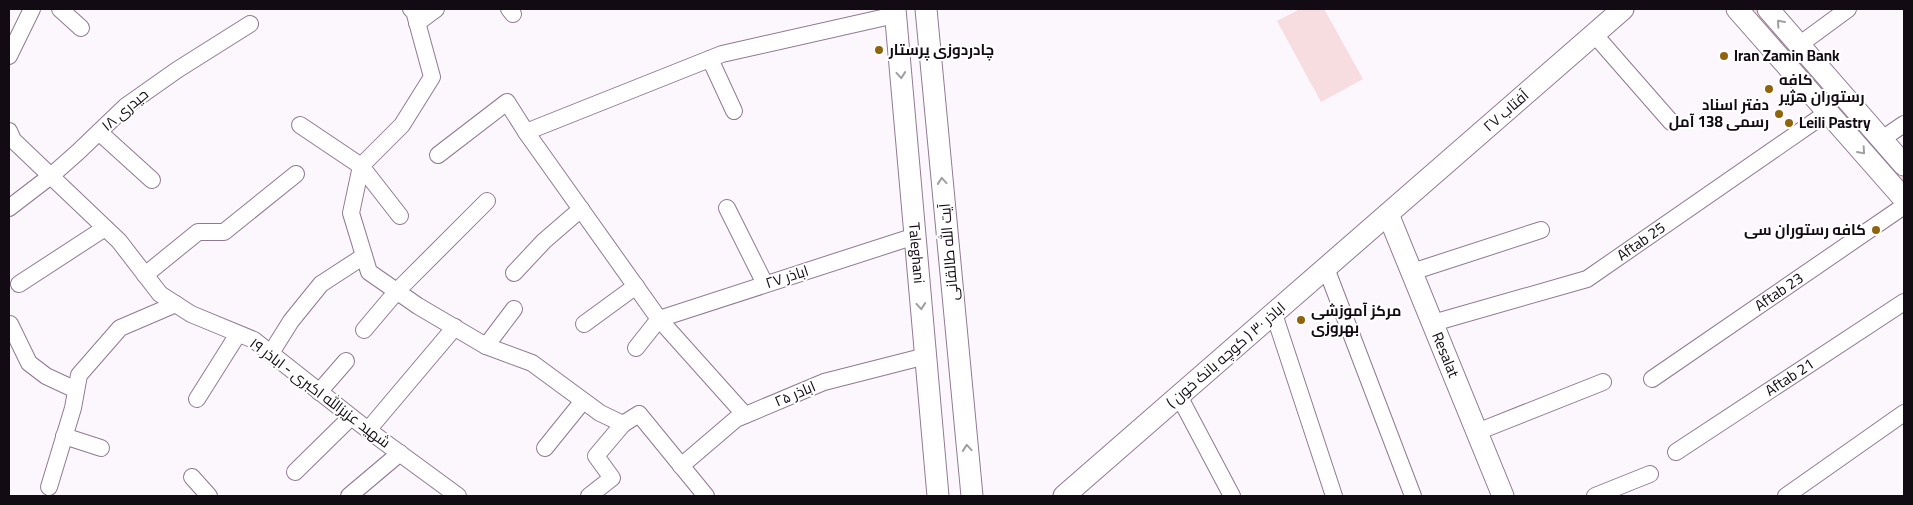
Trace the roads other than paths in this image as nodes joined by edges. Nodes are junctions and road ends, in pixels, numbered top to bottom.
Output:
1 (32, 9) edge
2 (60, 9) edge
3 (436, 9) edge
4 (926, 9) edge
5 (1624, 9) edge
6 (1737, 9) edge
7 (1768, 9) edge
8 (1848, 9) edge
9 (895, 12) edge
10 (414, 16) edge
11 (250, 24) dead end
12 (81, 28) dead end
13 (1594, 34) junction
14 (1799, 44) junction
15 (10, 48) edge
16 (710, 59) junction
17 (734, 110) dead end
18 (1828, 112) junction
19 (1671, 122) dead end
20 (1904, 124) edge
21 (300, 125) dead end
22 (9, 132) edge
23 (99, 132) junction
24 (526, 132) junction
25 (1882, 140) junction
26 (438, 155) dead end
27 (1904, 165) edge
28 (362, 166) junction
29 (296, 174) dead end
30 (52, 175) junction
31 (152, 180) dead end
32 (1904, 199) edge
33 (487, 201) dead end
34 (1904, 206) edge
35 (9, 208) edge
36 (727, 208) dead end
37 (581, 209) junction
38 (1388, 214) junction
39 (400, 216) dead end
40 (105, 228) junction
41 (1540, 230) dead end
42 (915, 236) junction
43 (364, 256) junction
44 (1326, 268) junction
45 (1412, 272) junction
46 (514, 273) dead end
47 (145, 275) junction
48 (19, 284) dead end
49 (765, 284) junction
50 (636, 286) junction
51 (397, 291) junction
52 (1904, 302) edge
53 (176, 304) junction
54 (514, 309) dead end
55 (1274, 314) junction
56 (659, 319) junction
57 (1433, 323) junction
58 (10, 324) dead end
59 (584, 324) dead end
60 (455, 327) junction
61 (364, 330) dead end
62 (238, 334) junction
63 (486, 346) junction
64 (636, 348) dead end
65 (271, 353) junction
66 (926, 356) junction
67 (346, 361) dead end
68 (1652, 379) dead end
69 (1603, 382) dead end
70 (76, 390) junction
71 (319, 392) junction
72 (1179, 396) junction
73 (197, 399) dead end
74 (583, 401) junction
75 (1904, 413) edge
76 (745, 415) junction
77 (351, 417) junction
78 (623, 424) junction
79 (368, 430) junction
80 (1477, 432) junction
81 (64, 436) junction
82 (101, 448) dead end
83 (545, 448) dead end
84 (1676, 452) dead end
85 (400, 453) junction
86 (681, 466) junction
87 (295, 472) dead end
88 (1650, 474) dead end
89 (192, 478) dead end
90 (49, 487) dead end
91 (209, 496) edge
92 (349, 496) edge
93 (458, 496) edge
94 (588, 496) edge
95 (706, 496) edge
96 (938, 496) edge
97 (972, 496) edge
98 (1064, 496) edge
99 (1232, 496) edge
100 (1334, 496) edge
101 (1413, 496) edge
102 (1503, 496) edge
103 (1595, 496) edge
104 (1786, 496) edge

1 - 15 street
2 - 12 street
3 - 10 street
97 -> 4 main road, آیت الله طالقانی
5 - 13 main road, آفتاب ۲۷
6 - 18 main road
14 -> 7 main road
8 - 14 street
9 - 16 street
9 -> 42 main road, Taleghani
10 - 28 street
11 - 23 street, حیدری ۱۸
13 - 19 street
13 - 38 main road, آفتاب ۲۷
14 - 25 main road
16 - 17 street
16 - 24 street
18 -> 32 main road
18 - 57 street, Aftab 25
20 - 25 street
21 - 28 street
22 - 30 street, شهید عزیزالله اکبری - اباذر ۱۹
23 - 30 street, حیدری ۱۸
23 - 31 street
24 - 26 street
24 - 37 street
25 - 27 main road
28 - 39 street
28 - 43 street
29 - 47 street
30 - 35 street, حیدری ۱۸
30 - 40 street, شهید عزیزالله اکبری - اباذر ۱۹
33 - 51 street
34 - 68 street, Aftab 23
36 - 49 street
37 - 46 street
37 - 50 street
38 - 44 main road, اباذر ۳۰ ( کوچه بانک خون )
38 - 45 main road, Resalat
40 - 47 street, شهید عزیزالله اکبری - اباذر ۱۹
40 - 48 street
41 - 45 street
42 - 49 street, اباذر ۲۷
42 -> 66 main road, Taleghani
43 - 51 street
43 - 65 street
44 - 55 main road, اباذر ۳۰ ( کوچه بانک خون )
44 - 101 street
45 - 57 main road, Resalat
47 - 53 street, شهید عزیزالله اکبری - اباذر ۱۹
49 - 56 street, اباذر ۲۷
50 - 56 street
50 - 59 street
51 - 60 street
51 - 61 street
52 - 84 street, Aftab 21
53 - 62 street, شهید عزیزالله اکبری - اباذر ۱۹
53 - 70 street
54 - 63 street
55 - 72 main road, اباذر ۳۰ ( کوچه بانک خون )
55 - 100 street
56 - 64 street
56 - 76 street
57 - 80 main road, Resalat
58 - 70 street
60 - 63 street
60 - 79 street
62 - 65 street, شهید عزیزالله اکبری - اباذر ۱۹
62 - 73 street
63 - 74 street
65 - 71 street, شهید عزیزالله اکبری - اباذر ۱۹
66 - 76 street, اباذر ۲۵
66 - 96 main road, Taleghani
67 - 71 street
69 - 80 street
70 - 81 street
71 - 77 street, شهید عزیزالله اکبری - اباذر ۱۹
72 - 98 main road, اباذر ۳۰ ( کوچه بانک خون )
72 - 99 street
74 - 78 street
74 - 83 street
75 - 104 street
76 - 86 street, اباذر ۲۵
77 - 79 street, شهید عزیزالله اکبری - اباذر ۱۹
77 - 87 street
78 - 86 street
78 - 94 street
79 - 85 street, شهید عزیزالله اکبری - اباذر ۱۹
80 - 102 main road, Resalat
81 - 82 street
81 - 90 street
85 - 92 street
85 - 93 street, شهید عزیزالله اکبری - اباذر ۱۹
86 - 95 street
88 - 103 street
89 - 91 street

